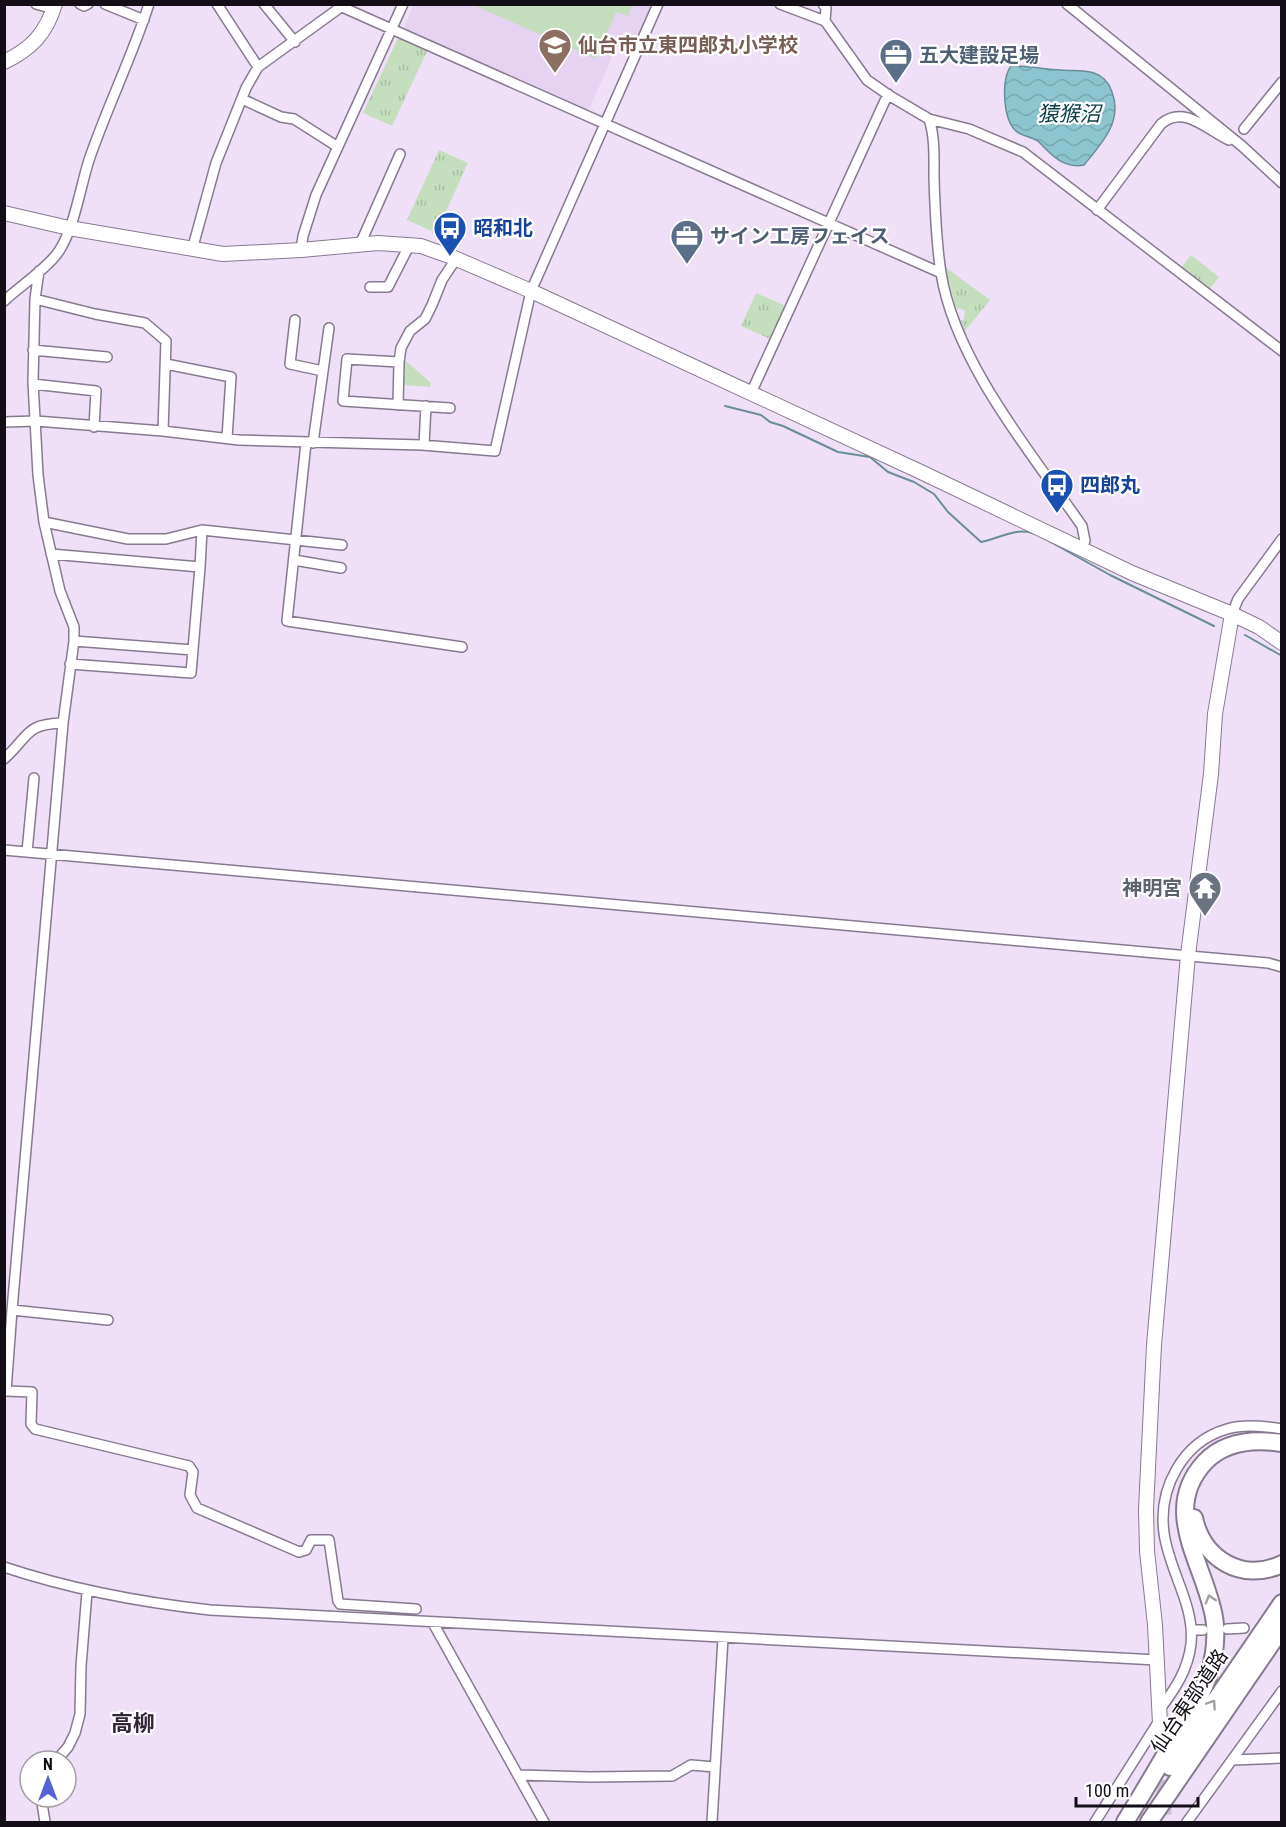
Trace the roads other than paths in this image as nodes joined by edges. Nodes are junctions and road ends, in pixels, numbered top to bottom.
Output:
1 (36, 4) edge
2 (80, 4) edge
3 (88, 4) edge
4 (105, 4) edge
5 (148, 4) edge
6 (216, 4) edge
7 (264, 4) edge
8 (403, 4) edge
9 (658, 4) edge
10 (780, 4) edge
11 (823, 4) edge
12 (1067, 4) edge
13 (344, 6) edge
14 (54, 7) edge
15 (144, 20) junction
16 (825, 21) junction
17 (392, 28) junction
18 (295, 42) junction
19 (4, 62) edge
20 (258, 67) junction
21 (1281, 82) edge
22 (888, 94) junction
23 (242, 99) junction
24 (929, 119) junction
25 (604, 122) junction
26 (1244, 129) dead end
27 (1234, 140) junction
28 (338, 147) junction
29 (400, 153) dead end
30 (1281, 183) edge
31 (1097, 210) junction
32 (4, 213) edge
33 (827, 223) junction
34 (69, 228) junction
35 (362, 244) junction
36 (410, 244) junction
37 (192, 250) junction
38 (301, 250) junction
39 (456, 259) junction
40 (39, 271) junction
41 (941, 273) junction
42 (370, 287) dead end
43 (531, 291) junction
44 (35, 299) junction
45 (4, 301) edge
46 (295, 320) dead end
47 (328, 328) dead end
48 (33, 350) junction
49 (1281, 351) edge
50 (107, 357) dead end
51 (399, 362) junction
52 (166, 364) junction
53 (323, 371) junction
54 (33, 384) junction
55 (751, 393) junction
56 (398, 405) junction
57 (426, 406) junction
58 (450, 408) dead end
59 (36, 421) junction
60 (4, 422) edge
61 (94, 427) junction
62 (163, 431) junction
63 (227, 438) junction
64 (310, 443) junction
65 (424, 445) junction
66 (44, 522) junction
67 (202, 530) junction
68 (297, 539) junction
69 (1281, 539) edge
70 (342, 545) dead end
71 (1081, 549) junction
72 (51, 554) junction
73 (294, 560) junction
74 (200, 567) junction
75 (341, 568) dead end
76 (1232, 614) junction
77 (74, 641) junction
78 (1281, 643) edge
79 (462, 647) dead end
80 (193, 650) junction
81 (70, 664) junction
82 (63, 723) junction
83 (4, 759) edge
84 (34, 778) dead end
85 (4, 850) edge
86 (27, 852) junction
87 (52, 854) junction
88 (1188, 955) junction
89 (1281, 967) edge
90 (12, 1310) junction
91 (108, 1320) dead end
92 (5, 1391) edge
93 (1281, 1429) edge
94 (1281, 1443) edge
95 (1281, 1451) edge
96 (1281, 1564) edge
97 (4, 1567) edge
98 (87, 1592) junction
99 (1281, 1603) edge
100 (416, 1609) dead end
101 (433, 1623) junction
102 (1244, 1628) dead end
103 (1281, 1628) edge
104 (1227, 1629) dead end
105 (1191, 1630) junction
106 (1203, 1630) dead end
107 (723, 1638) junction
108 (1281, 1649) edge
109 (1157, 1660) junction
110 (1281, 1691) edge
111 (1160, 1714) junction
112 (1161, 1743) tunnel mouth
113 (66, 1749) edge
114 (1281, 1758) edge
115 (1233, 1760) junction
116 (715, 1767) junction
117 (519, 1775) junction
118 (544, 1822) edge
119 (712, 1822) edge
120 (1095, 1822) edge
121 (1125, 1822) edge
122 (1132, 1822) edge
123 (1151, 1822) edge
124 (1187, 1822) edge

1 - 14 street
2 - 3 street
4 - 15 street
5 - 15 street
6 - 20 street
7 - 18 street
8 - 17 street
9 - 25 street
10 - 16 street
11 - 16 street
12 - 27 street
13 - 17 street
13 - 18 street
14 - 19 street
15 - 34 street
16 - 22 street
17 - 25 street
17 - 28 street
18 - 20 street
20 - 23 street
21 - 26 street
22 - 24 street
22 - 33 street
23 - 28 street
23 - 37 street
24 - 31 street
24 - 41 street
25 - 33 street
25 - 43 street
27 - 30 street
27 - 31 street
28 - 38 street
29 - 35 street
31 - 49 street
32 - 34 street
33 - 41 street
33 - 55 street
34 - 37 street
34 - 40 street
35 - 36 street
35 - 38 street
36 - 39 street
36 - 42 street
37 - 38 street
39 - 43 street
39 - 51 street
40 - 44 street
40 - 45 street
41 - 71 street
43 - 55 street
43 - 65 street
44 - 48 street
44 - 52 street
46 - 53 street
47 - 53 street
48 - 50 street
48 - 54 street
51 - 56 street
51 - 56 street
52 - 62 street
52 - 63 street
53 - 64 street
54 - 59 street
54 - 61 street
55 - 71 street
56 - 57 street
57 - 58 street
57 - 65 street
59 - 60 street
59 - 61 street
59 - 66 street
61 - 62 street
62 - 63 street
63 - 64 street
64 - 65 street
64 - 68 street
66 - 67 street
66 - 72 street
67 - 68 street
67 - 74 street
68 - 70 street
68 - 73 street
69 - 76 street
71 - 76 street
72 - 74 street
72 - 77 street
73 - 75 street
73 - 79 street
74 - 80 street
76 - 78 street
76 - 88 street
77 - 80 street
77 - 81 street
80 - 81 street
81 - 82 street
82 - 83 street
82 - 87 street
84 - 86 street
85 - 86 street
86 - 87 street
87 - 88 street
87 - 90 street
88 - 89 street
88 - 109 street
90 - 91 street
90 - 92 street
92 - 100 street
93 - 105 street
121 -> 94 highway
95 - 96 highway
97 - 98 street
98 - 101 street
98 - 113 street
122 -> 99 highway, 仙台東部道路
101 - 107 street
101 - 117 street
102 - 104 street
103 - 123 highway, 仙台東部道路
105 - 106 street
105 - 111 street
107 - 109 street
107 - 116 street
108 - 123 highway
109 - 111 street
110 - 115 street
111 - 112 street
111 - 120 street
114 - 115 street
115 - 124 street
116 - 117 street
116 - 119 street
117 - 118 street

